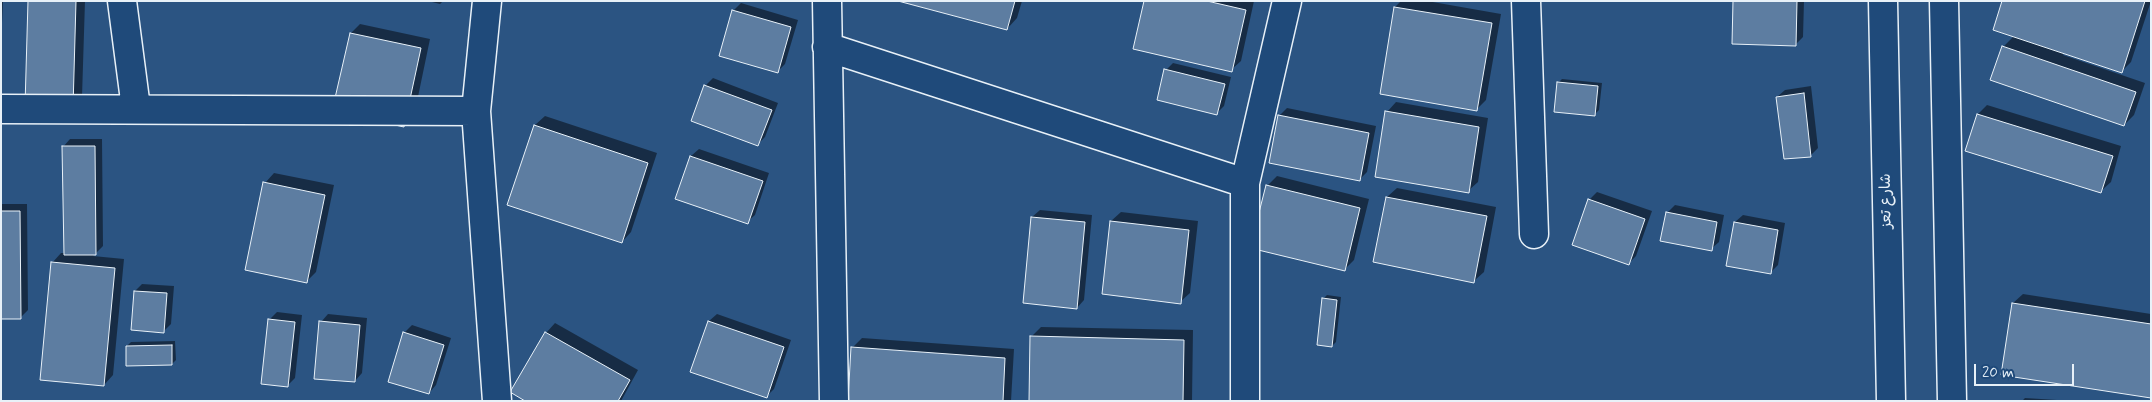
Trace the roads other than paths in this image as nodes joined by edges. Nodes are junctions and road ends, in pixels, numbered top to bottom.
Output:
1 (122, 1) edge
2 (487, 1) edge
3 (827, 1) edge
4 (1287, 1) edge
5 (1526, 1) edge
6 (1883, 1) edge
7 (1944, 1) edge
8 (827, 47) junction
9 (1, 108) edge
10 (136, 108) junction
11 (476, 111) junction
12 (1245, 183) junction
13 (1534, 234) dead end
14 (497, 401) edge
15 (834, 401) edge
16 (1245, 401) edge
17 (1891, 401) edge
18 (1952, 401) edge

1 - 10 main road
2 - 11 main road
3 - 8 main road
4 - 12 main road
5 - 13 main road
6 - 17 main road, شارع تعز
7 - 18 main road
8 - 12 main road
8 - 15 main road
9 - 10 main road
10 - 11 main road
11 - 14 main road
12 - 16 main road

